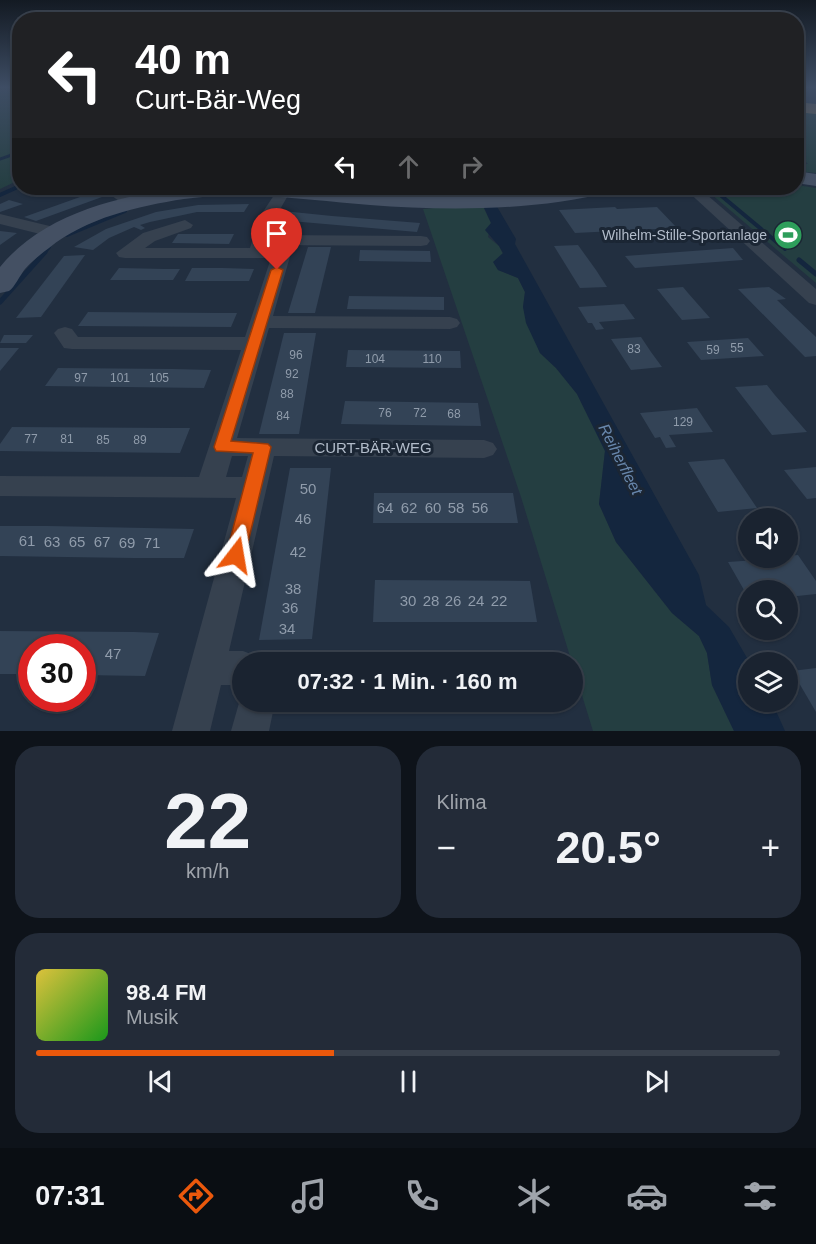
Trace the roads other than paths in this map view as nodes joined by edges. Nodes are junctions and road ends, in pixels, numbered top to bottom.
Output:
1 (118, 195) edge
2 (177, 195) edge
3 (281, 195) edge
4 (401, 195) edge
5 (540, 195) edge
6 (699, 195) edge
7 (130, 203) junction
8 (0, 219) edge
9 (185, 225) dead end
10 (56, 233) junction
11 (420, 241) dead end
12 (272, 247) junction
13 (0, 285) edge
14 (816, 299) edge
15 (450, 323) dead end
16 (65, 333) dead end
17 (258, 333) junction
18 (221, 447) junction
19 (263, 447) junction
20 (484, 449) dead end
21 (0, 486) edge
22 (208, 487) junction
23 (253, 488) junction
24 (207, 668) junction
25 (232, 668) edge
26 (254, 712) edge
27 (191, 731) edge
28 (250, 731) edge

1 - 7 street
2 - 7 street
3 - 12 street
4 - 5 street
6 - 14 street
7 - 10 street
8 - 10 street
9 - 12 street
10 - 13 street
11 - 12 street
12 - 17 street
15 - 17 street
16 - 17 street
17 - 18 street
18 - 19 street, CURT-BÄR-WEG
18 - 22 street
19 - 20 street, CURT-BÄR-WEG
19 - 23 street
21 - 22 street
22 - 23 street
23 - 24 street
24 - 25 street
24 - 27 street
26 - 28 street

